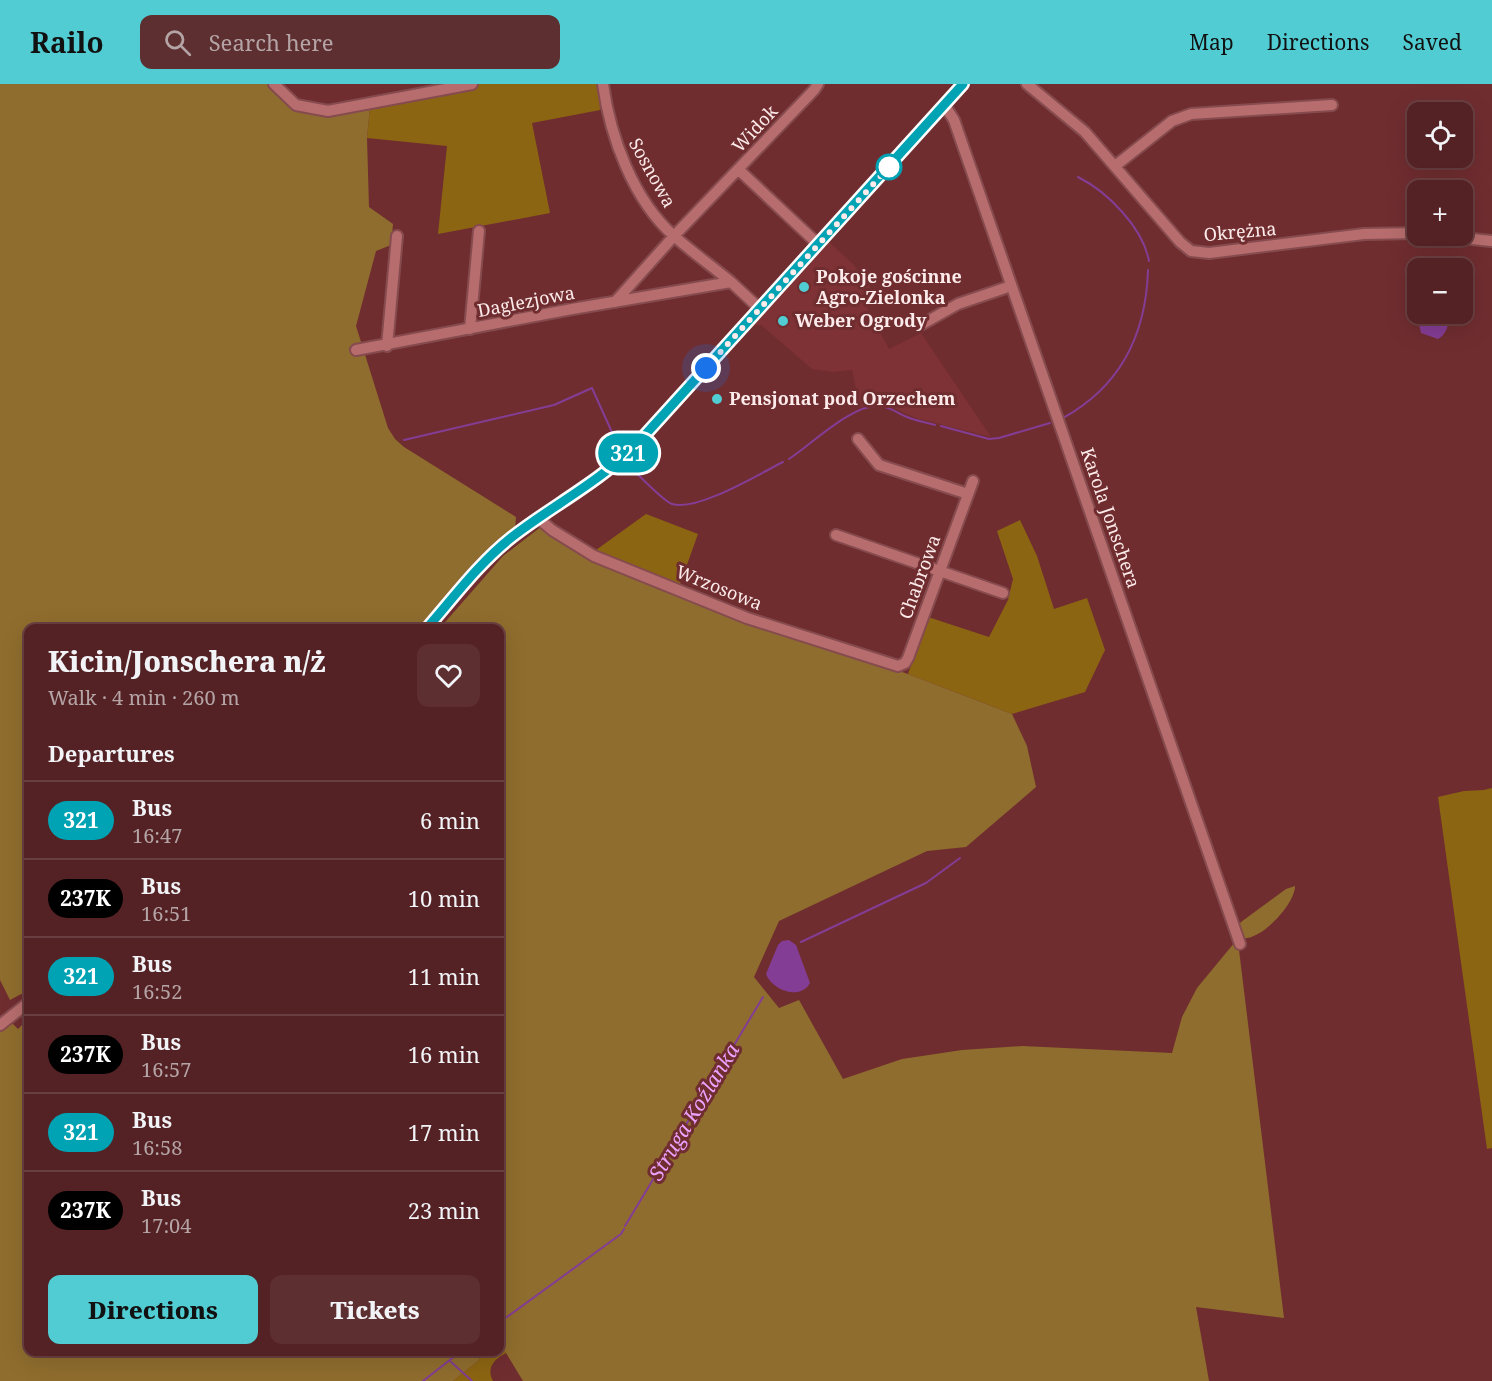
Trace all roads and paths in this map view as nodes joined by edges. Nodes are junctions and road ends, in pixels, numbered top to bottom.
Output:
1 (274, 84) edge
2 (472, 84) edge
3 (603, 84) edge
4 (818, 84) edge
5 (963, 84) edge
6 (1027, 84) edge
7 (1332, 105) dead end
8 (945, 106) junction
9 (1115, 165) junction
10 (739, 170) junction
11 (479, 231) dead end
12 (1407, 233) edge
13 (397, 236) dead end
14 (674, 236) junction
15 (1473, 239) edge
16 (1492, 241) edge
17 (818, 244) junction
18 (732, 282) junction
19 (1011, 286) junction
20 (615, 302) junction
21 (760, 309) junction
22 (919, 326) dead end
23 (470, 329) junction
24 (387, 345) junction
25 (356, 350) dead end
26 (858, 439) dead end
27 (973, 481) dead end
28 (968, 494) junction
29 (538, 518) junction
30 (836, 535) dead end
31 (940, 571) junction
32 (1003, 593) dead end
33 (431, 624) edge
34 (898, 666) joint
35 (1240, 944) dead end
36 (24, 1006) edge
37 (0, 1025) edge

1 - 2 street
3 - 14 street, Sosnowa
4 - 10 street, Widok
5 - 8 street
6 - 9 street, Okrężna
7 - 9 street
8 - 17 street
8 - 19 street, Karola Jonschera
9 - 12 street, Okrężna
10 - 14 street, Widok
10 - 17 street, Widok
11 - 23 street
13 - 24 street
14 - 18 street, Sosnowa
14 - 20 street
15 - 16 street
17 - 21 street
18 - 20 street, Daglezjowa
18 - 21 street, Sosnowa
19 - 22 street
19 - 35 street, Karola Jonschera
20 - 23 street, Daglezjowa
21 - 29 street
23 - 24 street, Daglezjowa
24 - 25 street, Daglezjowa
26 - 28 street
27 - 28 street, Chabrowa
28 - 31 street, Chabrowa
29 - 33 street
29 - 34 street, Wrzosowa
30 - 31 street
31 - 32 street
31 - 34 street, Chabrowa
36 - 37 street

